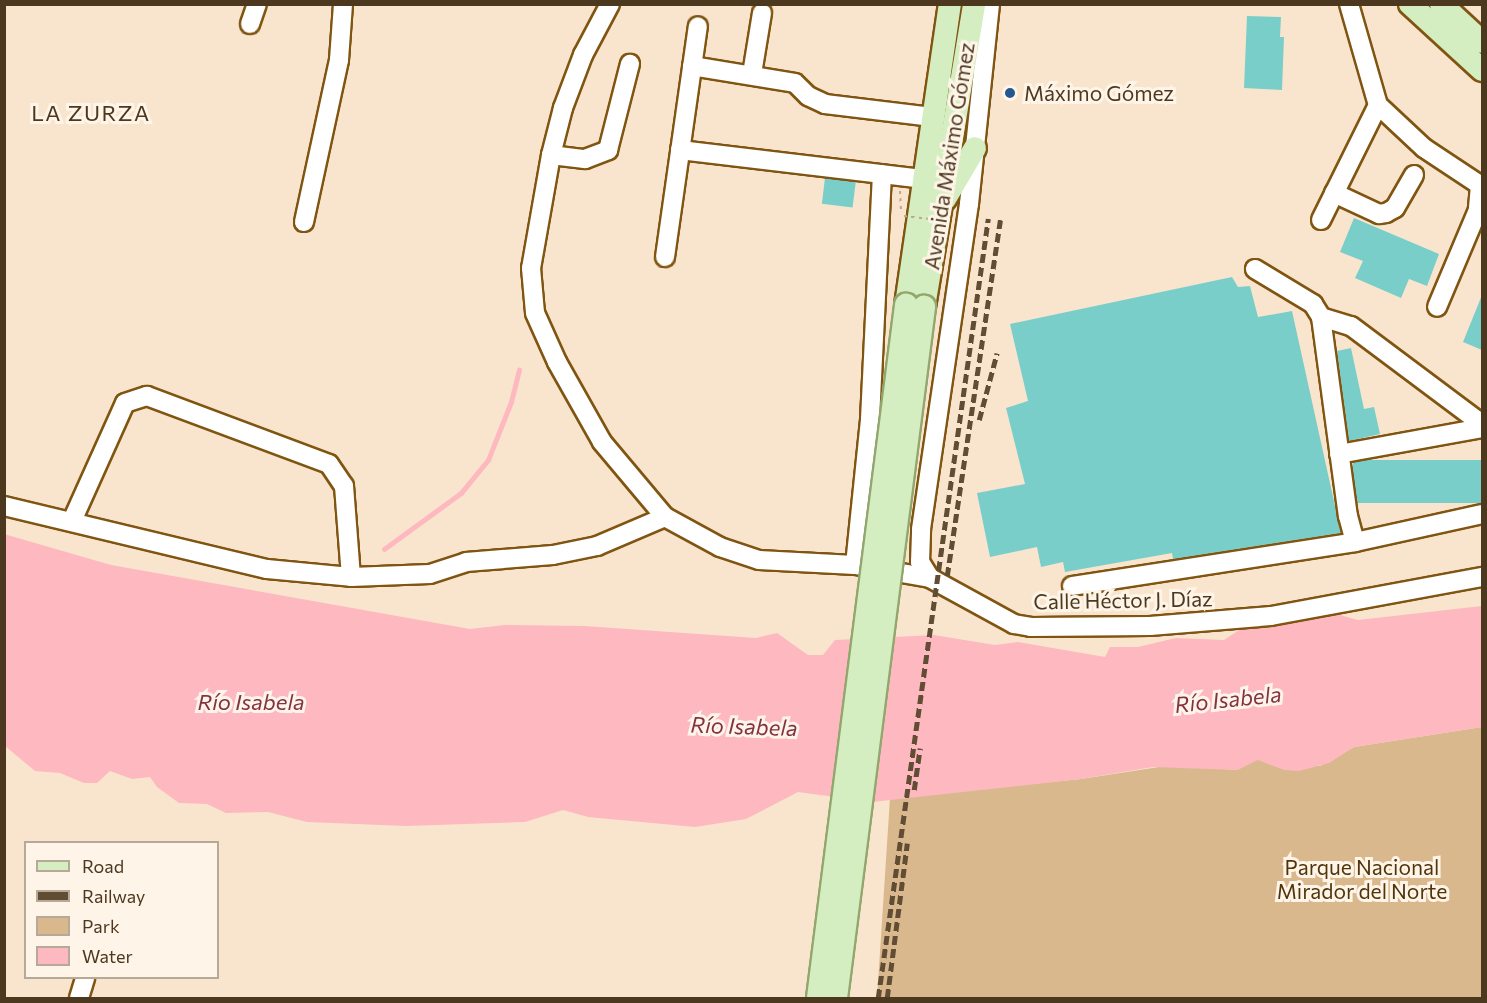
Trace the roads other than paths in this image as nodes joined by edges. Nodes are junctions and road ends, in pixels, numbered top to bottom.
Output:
1 (257, 4) edge
2 (343, 4) edge
3 (610, 4) edge
4 (950, 4) edge
5 (974, 4) edge
6 (990, 4) edge
7 (1349, 4) edge
8 (1410, 4) edge
9 (1441, 4) edge
10 (762, 13) dead end
11 (1426, 22) junction
12 (250, 24) dead end
13 (698, 26) dead end
14 (1482, 42) edge
15 (630, 64) dead end
16 (692, 66) junction
17 (1482, 70) edge
18 (752, 74) junction
19 (1482, 81) edge
20 (1378, 105) junction
21 (933, 117) junction
22 (975, 148) junction
23 (680, 150) junction
24 (551, 155) junction
25 (882, 174) junction
26 (1414, 175) dead end
27 (924, 179) junction
28 (1334, 193) junction
29 (943, 216) junction
30 (1321, 220) dead end
31 (304, 222) dead end
32 (665, 257) dead end
33 (1255, 269) dead end
34 (915, 306) junction
35 (1437, 307) dead end
36 (1321, 317) junction
37 (1482, 426) edge
38 (1340, 454) junction
39 (4, 506) edge
40 (1482, 514) edge
41 (665, 517) junction
42 (72, 521) junction
43 (1355, 542) junction
44 (855, 565) junction
45 (351, 577) junction
46 (1482, 577) edge
47 (930, 578) junction
48 (1072, 586) dead end
49 (86, 979) edge
50 (79, 999) edge
51 (818, 999) edge
52 (836, 999) edge

1 - 12 street
2 - 31 street
3 - 24 street, Calle Héctor J. Díaz
4 - 21 main road, Avenida Máximo Gómez
5 - 29 main road, Avenida Máximo Gómez
6 - 22 street
7 - 20 street
8 - 11 main road
9 - 14 main road
10 - 18 street
11 - 17 main road
11 - 19 street
13 - 16 street
15 - 24 street
16 - 18 street
16 - 23 street
18 - 21 street
20 - 28 street
20 - 35 street
21 - 27 main road, Avenida Máximo Gómez
22 - 29 main road
22 - 47 street
23 - 25 street
23 - 32 street
24 - 41 street, Calle Héctor J. Díaz
25 - 27 street
25 - 44 street
26 - 28 street
27 - 34 main road, Avenida Máximo Gómez
28 - 30 street
29 - 34 main road, Avenida Máximo Gómez
33 - 36 street
34 - 51 main road, bridge
34 - 52 main road, bridge
36 - 37 street
36 - 38 street
37 - 38 street
38 - 43 street
39 - 42 street
40 - 43 street
41 - 44 street, Calle Héctor J. Díaz
41 - 45 street
42 - 45 street
42 - 45 street
43 - 48 street
44 - 47 street, Calle Héctor J. Díaz
46 - 47 street, Calle Héctor J. Díaz
49 - 50 street

